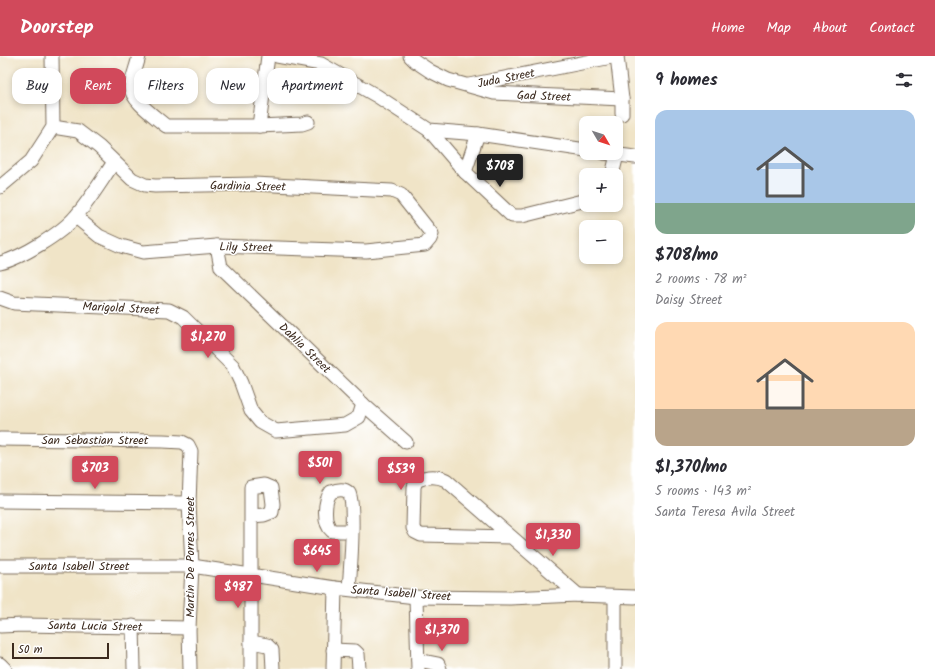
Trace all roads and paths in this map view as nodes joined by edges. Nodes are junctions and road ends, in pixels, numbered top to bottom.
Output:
1 (52, 56) edge
2 (139, 56) edge
3 (268, 56) edge
4 (277, 56) edge
5 (410, 56) edge
6 (617, 56) edge
7 (322, 60) edge
8 (466, 86) junction
9 (622, 99) junction
10 (622, 114) dead end
11 (308, 122) dead end
12 (260, 126) junction
13 (52, 127) junction
14 (429, 130) junction
15 (478, 134) junction
16 (579, 149) edge
17 (623, 156) edge
18 (635, 157) edge
19 (114, 162) junction
20 (465, 172) junction
21 (0, 187) edge
22 (579, 202) edge
23 (76, 217) junction
24 (425, 245) joint
25 (216, 246) junction
26 (0, 263) edge
27 (0, 298) edge
28 (363, 404) junction
29 (0, 440) edge
30 (406, 442) dead end
31 (188, 445) joint
32 (0, 501) edge
33 (189, 503) junction
34 (251, 516) dead end
35 (352, 530) dead end
36 (511, 537) junction
37 (0, 566) edge
38 (192, 566) junction
39 (250, 576) junction
40 (335, 588) junction
41 (349, 589) junction
42 (578, 595) junction
43 (615, 596) junction
44 (416, 597) junction
45 (635, 597) edge
46 (0, 626) edge
47 (133, 626) junction
48 (189, 628) junction
49 (251, 642) junction
50 (333, 650) junction
51 (0, 664) edge
52 (418, 665) edge
53 (5, 669) edge
54 (134, 669) edge
55 (190, 669) edge
56 (251, 669) edge
57 (273, 669) edge
58 (333, 669) edge
59 (359, 669) edge
60 (440, 669) edge
61 (615, 669) edge

1 - 13 street
2 - 12 street
3 - 12 street
4 - 7 street
5 - 8 street, Gad Street
6 - 8 street, Juda Street
6 - 9 street
7 - 14 street
8 - 9 street, Gad Street
9 - 10 street
11 - 12 street
13 - 19 street, Gardinia Street
13 - 21 street
14 - 15 street
14 - 20 street
15 - 16 street
15 - 20 street
17 - 18 street
19 - 23 street
19 - 24 street, Gardinia Street
20 - 22 street
23 - 25 street, Lily Street
23 - 26 street
24 - 25 street, Lily Street
25 - 28 street, Dahlia Street
27 - 28 street, Marigold Street
28 - 30 street, Dahlia Street
29 - 31 street, San Sebastian Street
31 - 33 street, Martin De Porres Street
32 - 33 street
33 - 38 street, Martin De Porres Street
34 - 39 street
35 - 41 street
36 - 36 street
36 - 42 street
37 - 38 street, Santa Isabell Street
38 - 39 street, Santa Isabell Street
38 - 48 street, Martin De Porres Street
39 - 40 street, Santa Isabell Street
39 - 49 street
40 - 41 street, Santa Isabell Street
40 - 50 street
41 - 44 street, Santa Isabell Street
42 - 43 street, Santa Isabell Street
42 - 44 street, Santa Isabell Street
43 - 45 street, Santa Isabell Street
43 - 61 street
44 - 52 street
46 - 47 street, Santa Lucia Street
47 - 48 street, Santa Lucia Street
47 - 54 street
48 - 55 street, Martin De Porres Street
49 - 56 street
49 - 57 street
50 - 58 street
50 - 59 street
51 - 53 street
52 - 60 street

